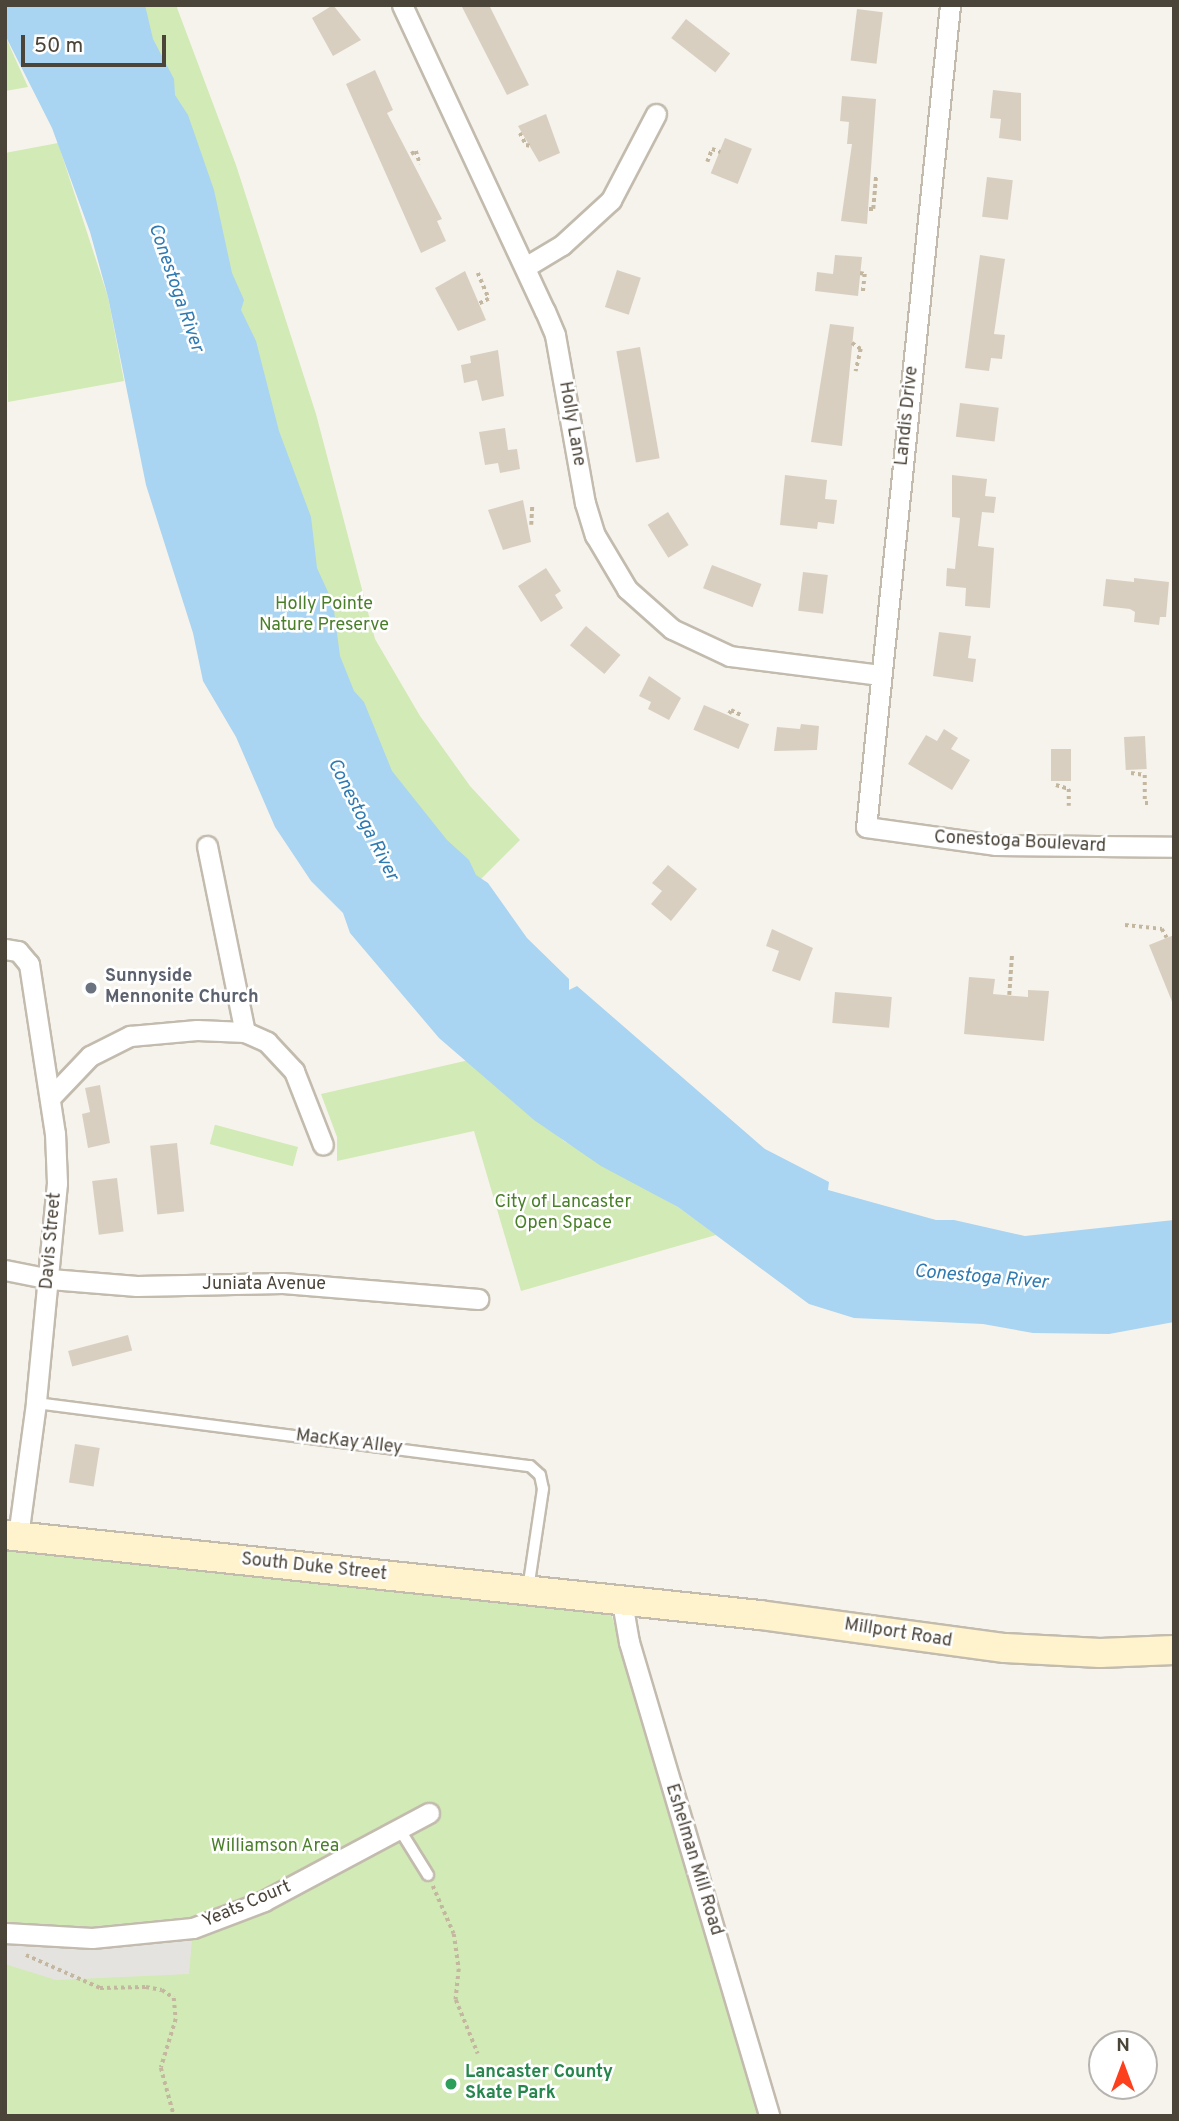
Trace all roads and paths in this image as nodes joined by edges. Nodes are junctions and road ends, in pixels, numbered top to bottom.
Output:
1 (402, 5) edge
2 (950, 5) edge
3 (656, 114) dead end
4 (520, 134) dead end
5 (531, 146) dead end
6 (720, 152) dead end
7 (411, 154) dead end
8 (707, 162) dead end
9 (420, 164) dead end
10 (876, 175) dead end
11 (869, 209) dead end
12 (527, 266) junction
13 (478, 273) dead end
14 (860, 273) dead end
15 (863, 292) dead end
16 (479, 304) dead end
17 (852, 343) dead end
18 (856, 371) dead end
19 (532, 506) dead end
20 (531, 525) dead end
21 (881, 675) junction
22 (729, 714) dead end
23 (743, 716) dead end
24 (1131, 773) dead end
25 (1056, 785) dead end
26 (1149, 803) dead end
27 (1069, 806) dead end
28 (866, 827) joint
29 (207, 846) dead end
30 (1174, 847) edge
31 (1125, 925) dead end
32 (1167, 938) dead end
33 (11, 950) edge
34 (1012, 956) dead end
35 (1009, 995) dead end
36 (244, 1032) junction
37 (50, 1098) junction
38 (323, 1145) dead end
39 (5, 1270) edge
40 (50, 1279) junction
41 (478, 1299) dead end
42 (36, 1403) junction
43 (11, 1536) edge
44 (527, 1593) junction
45 (622, 1602) junction
46 (1174, 1650) edge
47 (429, 1813) dead end
48 (400, 1830) junction
49 (428, 1875) joint
50 (5, 1933) edge
51 (20, 1950) dead end
52 (478, 2054) dead end
53 (174, 2116) edge
54 (769, 2116) edge

1 - 12 street, Holly Lane
2 - 21 street, Landis Drive
3 - 12 street
4 - 5 path
6 - 8 path
7 - 9 path
10 - 11 path
12 - 21 street, Holly Lane
13 - 16 path
14 - 15 path
17 - 18 path
19 - 20 path
21 - 28 street, Landis Drive
22 - 23 path
24 - 26 path
25 - 27 path
28 - 30 street, Conestoga Boulevard
29 - 36 street
31 - 32 path
33 - 37 street, Davis Street
34 - 35 path
36 - 37 street
36 - 38 street
37 - 40 street, Davis Street
39 - 40 street, Juniata Avenue
40 - 41 street, Juniata Avenue
40 - 42 street, Davis Street
42 - 43 street, Davis Street
42 - 44 lane, MacKay Alley
43 - 44 main road, South Duke Street
44 - 45 main road, South Duke Street
45 - 46 main road, Millport Road
45 - 54 street, Eshelman Mill Road
47 - 48 street, Yeats Court
48 - 49 lane
48 - 50 street, Yeats Court
49 - 52 path
51 - 53 path

